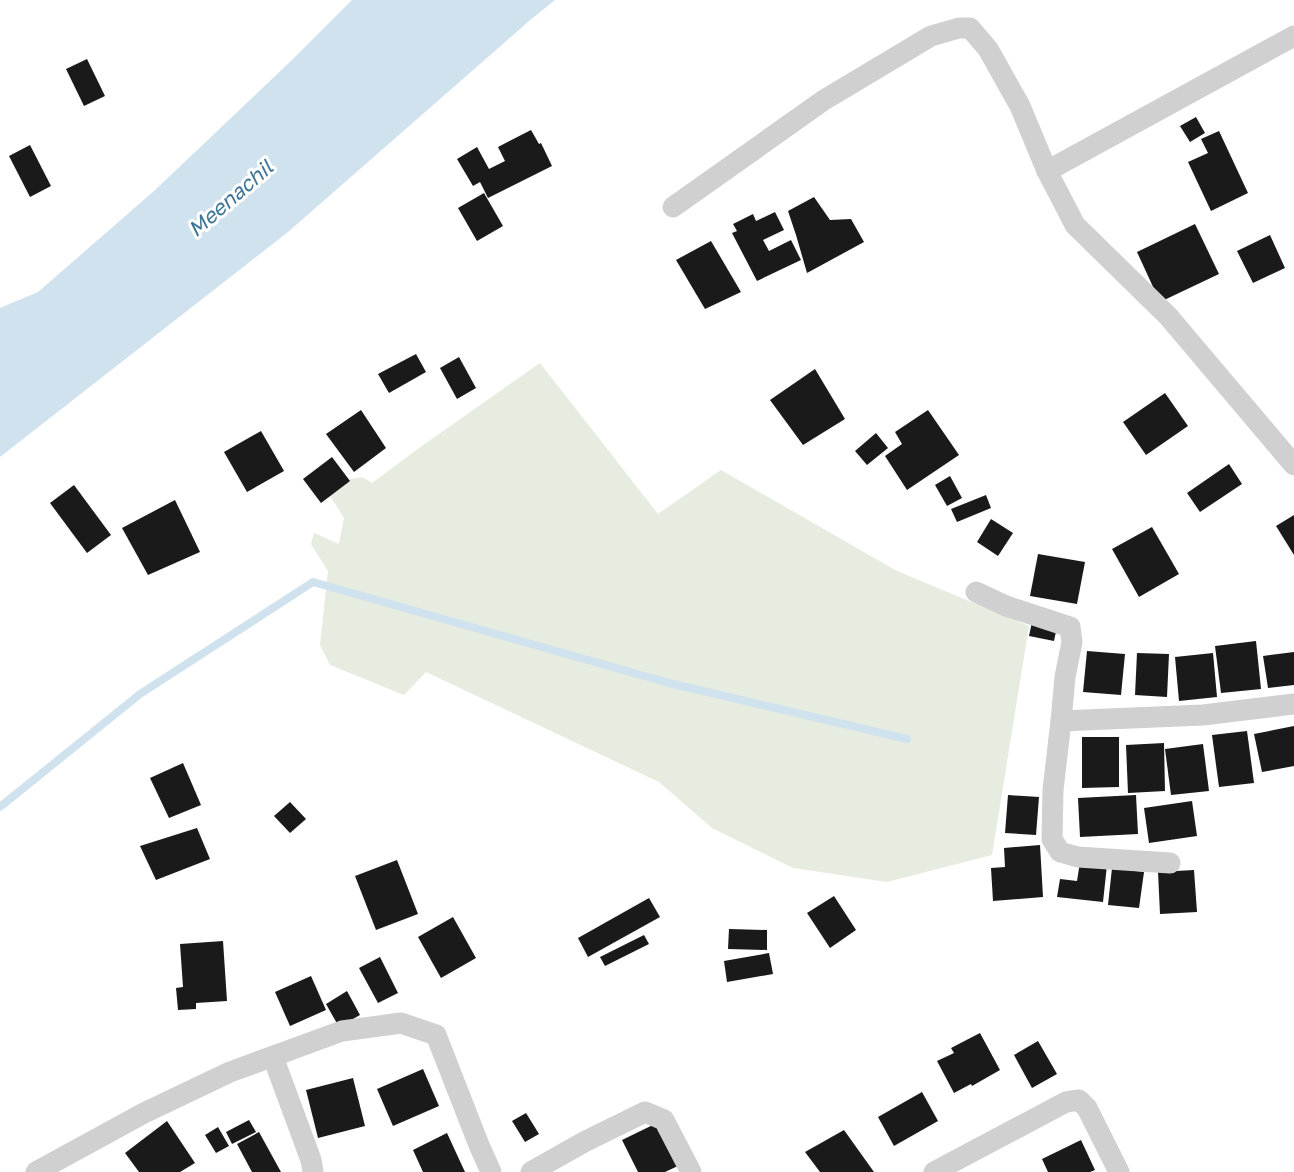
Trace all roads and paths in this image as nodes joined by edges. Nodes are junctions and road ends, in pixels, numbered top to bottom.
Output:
1 (1294, 36) edge
2 (1047, 171) junction
3 (673, 207) dead end
4 (1294, 465) edge
5 (976, 592) dead end
6 (1294, 704) edge
7 (1061, 721) junction
8 (1170, 863) dead end
9 (273, 1057) junction
10 (36, 1172) edge
11 (313, 1172) edge
12 (491, 1172) edge
13 (531, 1172) edge
14 (691, 1172) edge
15 (934, 1172) edge
16 (1119, 1172) edge

1 - 2 street
2 - 3 street
2 - 4 street
5 - 7 street
6 - 7 street
7 - 8 street
9 - 10 street
9 - 11 street
9 - 12 street
13 - 14 street
15 - 16 street

